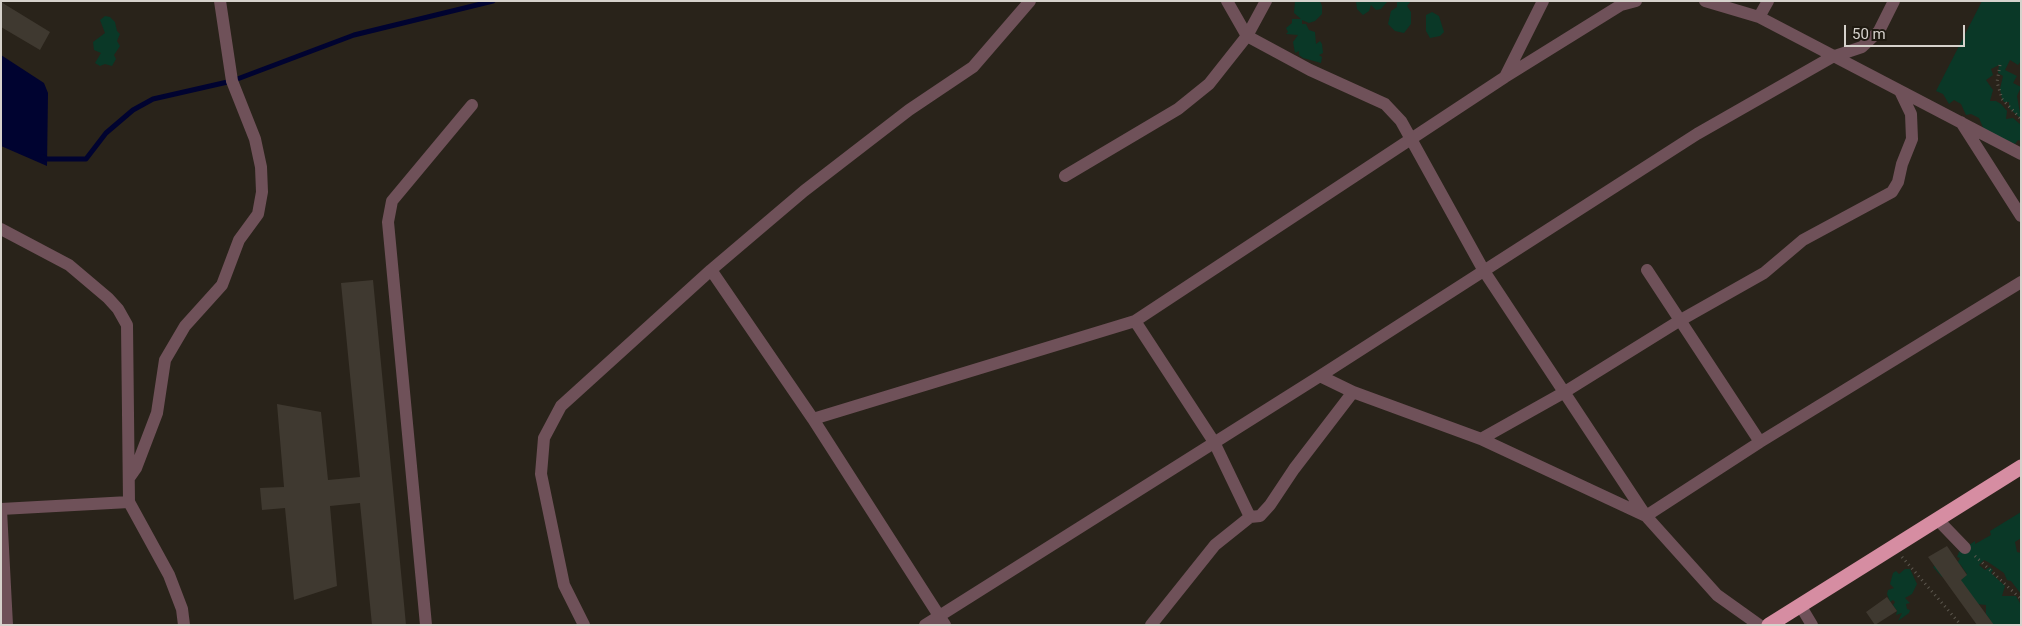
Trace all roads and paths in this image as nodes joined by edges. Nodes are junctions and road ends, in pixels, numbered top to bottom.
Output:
1 (220, 1) edge
2 (1030, 1) edge
3 (1227, 1) edge
4 (1266, 1) edge
5 (1543, 1) edge
6 (1636, 1) edge
7 (1705, 1) edge
8 (1768, 1) edge
9 (1894, 1) edge
10 (1759, 17) junction
11 (1247, 36) junction
12 (1832, 57) junction
13 (2000, 65) dead end
14 (1504, 77) junction
15 (1900, 91) junction
16 (472, 105) dead end
17 (2021, 119) edge
18 (1961, 122) junction
19 (1412, 139) junction
20 (2021, 154) edge
21 (1065, 176) dead end
22 (2021, 216) edge
23 (1, 229) edge
24 (711, 270) junction
25 (1648, 270) dead end
26 (1484, 271) junction
27 (2021, 282) edge
28 (1135, 321) junction
29 (1679, 321) junction
30 (1320, 376) junction
31 (1353, 392) junction
32 (1563, 393) junction
33 (813, 419) junction
34 (1481, 439) junction
35 (1214, 442) junction
36 (1760, 442) junction
37 (2021, 467) edge
38 (129, 478) junction
39 (129, 502) junction
40 (1, 510) edge
41 (1646, 516) junction
42 (1250, 517) junction
43 (1937, 519) junction
44 (1893, 548) junction
45 (1965, 548) joint
46 (2021, 599) edge
47 (1800, 605) junction
48 (942, 620) edge
49 (7, 625) edge
50 (184, 625) edge
51 (426, 625) edge
52 (584, 625) edge
53 (925, 625) edge
54 (1151, 625) edge
55 (1759, 625) edge
56 (1769, 625) edge
57 (1812, 625) edge
58 (1961, 625) edge

1 - 38 street
2 - 24 street
3 - 11 street
4 - 11 street
5 - 14 street
6 - 14 street
7 - 10 street
8 - 10 street
9 - 12 street
10 - 12 street
11 - 19 street
11 - 21 street
12 - 15 street
12 - 26 street
13 - 17 path
14 - 19 street
15 - 18 street
15 - 29 street
16 - 51 street
18 - 20 street
18 - 22 street
19 - 26 street
19 - 28 street
23 - 38 street
24 - 33 street
24 - 52 street
25 - 29 street
26 - 30 street
26 - 32 street
27 - 36 street
28 - 33 street
28 - 35 street
29 - 32 street
29 - 36 street
30 - 31 street
30 - 35 street
31 - 34 street
31 - 42 street
32 - 34 street
32 - 41 street
33 - 48 street
34 - 41 street
35 - 42 street
35 - 48 street
36 - 41 street
37 - 43 highway
38 - 39 street
39 - 40 street
39 - 50 street
40 - 49 street
41 - 55 street
42 - 54 street
43 - 44 highway
43 - 45 street
44 - 47 highway
44 - 58 path
45 - 46 path
47 - 56 highway
47 - 57 street
48 - 53 street

